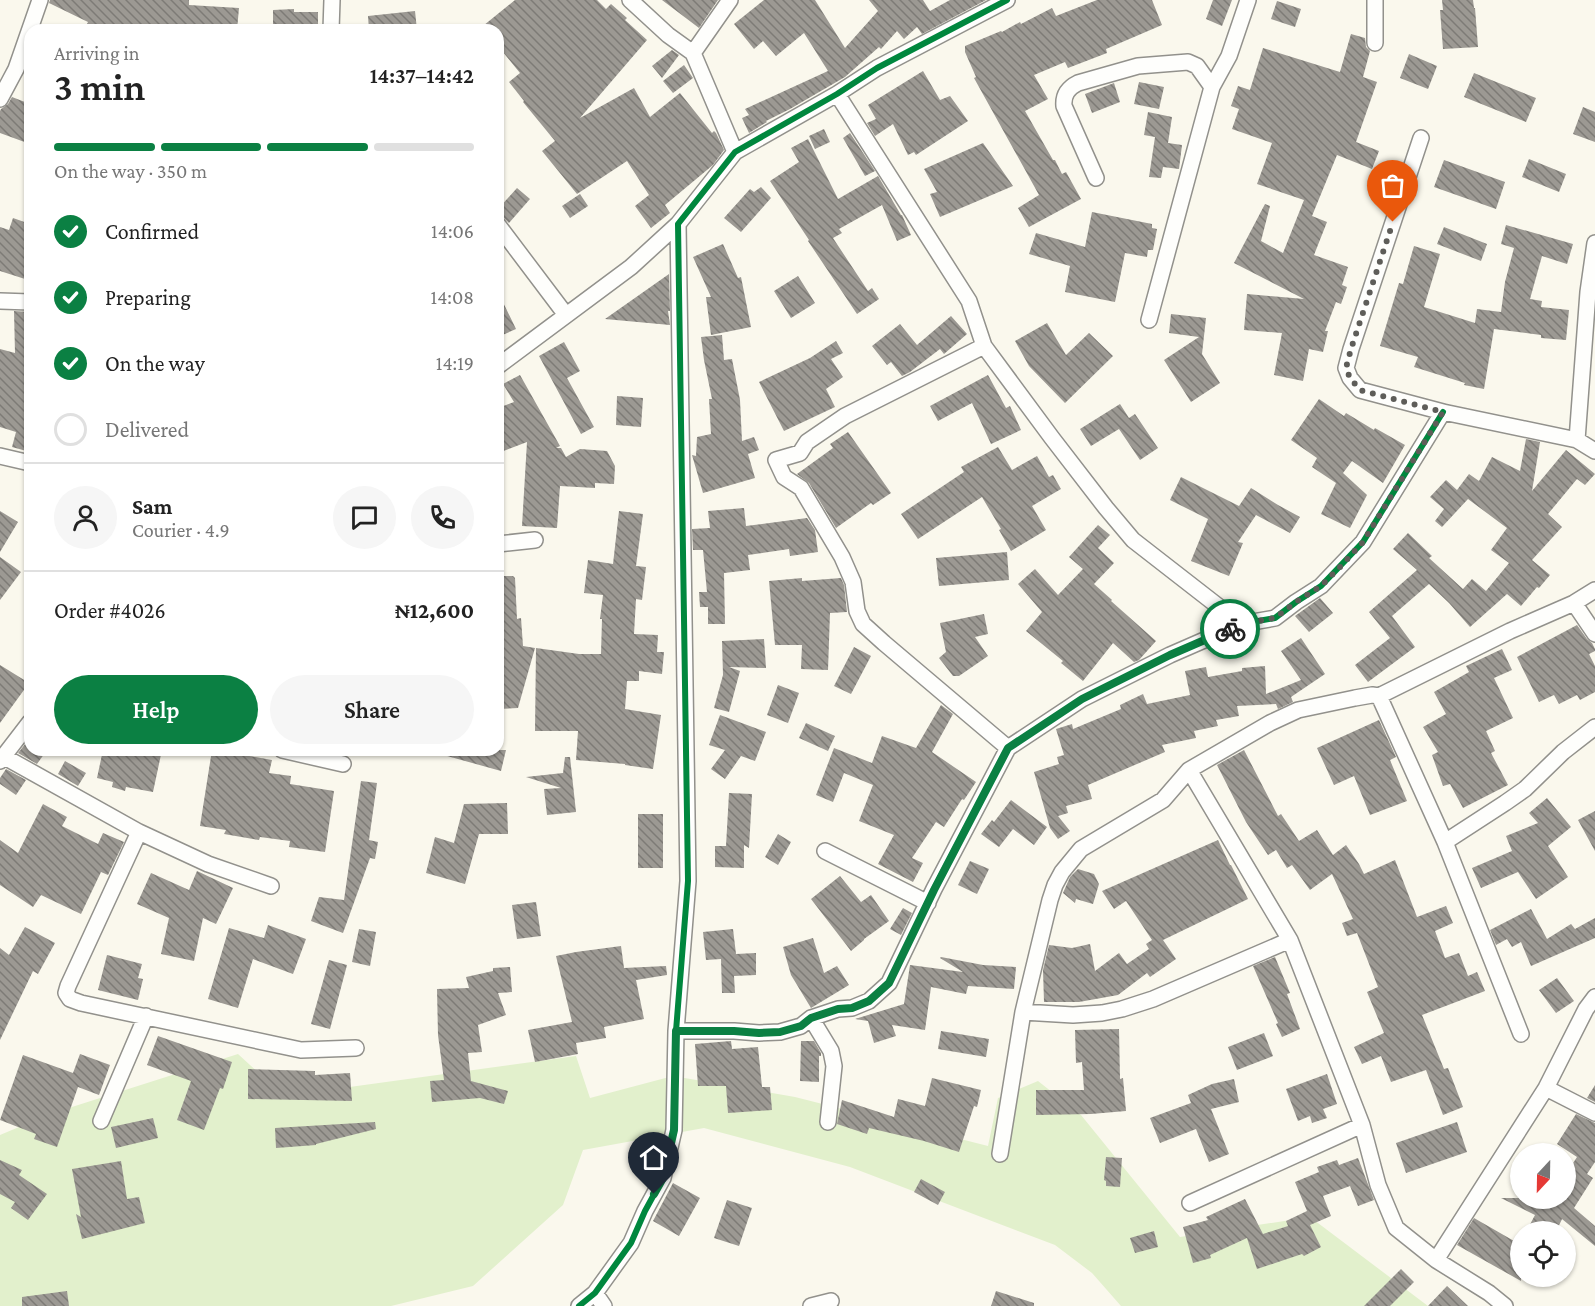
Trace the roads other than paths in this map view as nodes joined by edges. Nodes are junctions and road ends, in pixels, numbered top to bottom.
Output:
1 (40, 0) edge
2 (332, 0) edge
3 (630, 0) edge
4 (730, 0) edge
5 (1007, 0) edge
6 (1248, 0) edge
7 (1375, 0) edge
8 (34, 24) edge
9 (332, 24) edge
10 (1375, 43) dead end
11 (693, 53) junction
12 (23, 72) edge
13 (1212, 87) junction
14 (837, 94) junction
15 (0, 99) edge
16 (1421, 138) dead end
17 (735, 152) junction
18 (1096, 178) dead end
19 (678, 224) junction
20 (504, 233) edge
21 (1595, 243) edge
22 (0, 301) edge
23 (24, 302) edge
24 (566, 315) junction
25 (1149, 320) dead end
26 (984, 346) junction
27 (504, 362) edge
28 (1443, 412) junction
29 (1577, 440) junction
30 (1595, 451) edge
31 (0, 456) edge
32 (24, 462) edge
33 (535, 540) dead end
34 (504, 543) edge
35 (1595, 590) edge
36 (1574, 603) junction
37 (1241, 624) junction
38 (1595, 634) edge
39 (1379, 696) junction
40 (1595, 728) edge
41 (24, 730) edge
42 (1008, 748) junction
43 (308, 756) edge
44 (2, 759) edge
45 (343, 764) dead end
46 (1189, 770) junction
47 (139, 832) junction
48 (1445, 842) junction
49 (825, 851) dead end
50 (271, 886) dead end
51 (928, 903) junction
52 (1290, 940) junction
53 (1595, 997) edge
54 (1023, 1012) junction
55 (146, 1016) junction
56 (811, 1018) junction
57 (676, 1031) junction
58 (1521, 1034) dead end
59 (356, 1048) dead end
60 (1546, 1088) junction
61 (1595, 1113) edge
62 (101, 1121) dead end
63 (828, 1122) dead end
64 (1362, 1125) junction
65 (1000, 1154) dead end
66 (1190, 1203) dead end
67 (1436, 1260) junction
68 (596, 1293) junction
69 (831, 1301) dead end
70 (579, 1306) edge
71 (604, 1306) edge
72 (811, 1306) edge
73 (1505, 1306) edge

1 - 8 street
2 - 9 street
3 - 11 street
4 - 11 street
5 - 14 street
6 - 13 street
7 - 10 street
11 - 17 street
12 - 15 street
13 - 18 street
13 - 25 street
14 - 17 street
14 - 26 street
16 - 28 street
17 - 19 street
19 - 24 street
19 - 57 street
20 - 24 street
21 - 29 street
22 - 23 street
24 - 27 street
26 - 37 street
26 - 42 street
28 - 29 street
28 - 37 street
29 - 30 street
31 - 32 street
33 - 34 street
35 - 36 street
36 - 38 street
36 - 39 street
37 - 42 street
39 - 46 street
39 - 48 street
40 - 48 street
41 - 44 street
42 - 51 street
43 - 45 street
44 - 47 street
46 - 52 street
46 - 54 street
47 - 50 street
47 - 55 street
48 - 58 street
49 - 51 street
51 - 56 street
52 - 54 street
52 - 64 street
53 - 60 street
54 - 65 street
55 - 59 street
55 - 62 street
56 - 57 street
56 - 63 street
57 - 68 street
60 - 61 street
60 - 67 street
64 - 66 street
64 - 67 street
67 - 73 street
68 - 70 street
68 - 71 street
69 - 72 street

